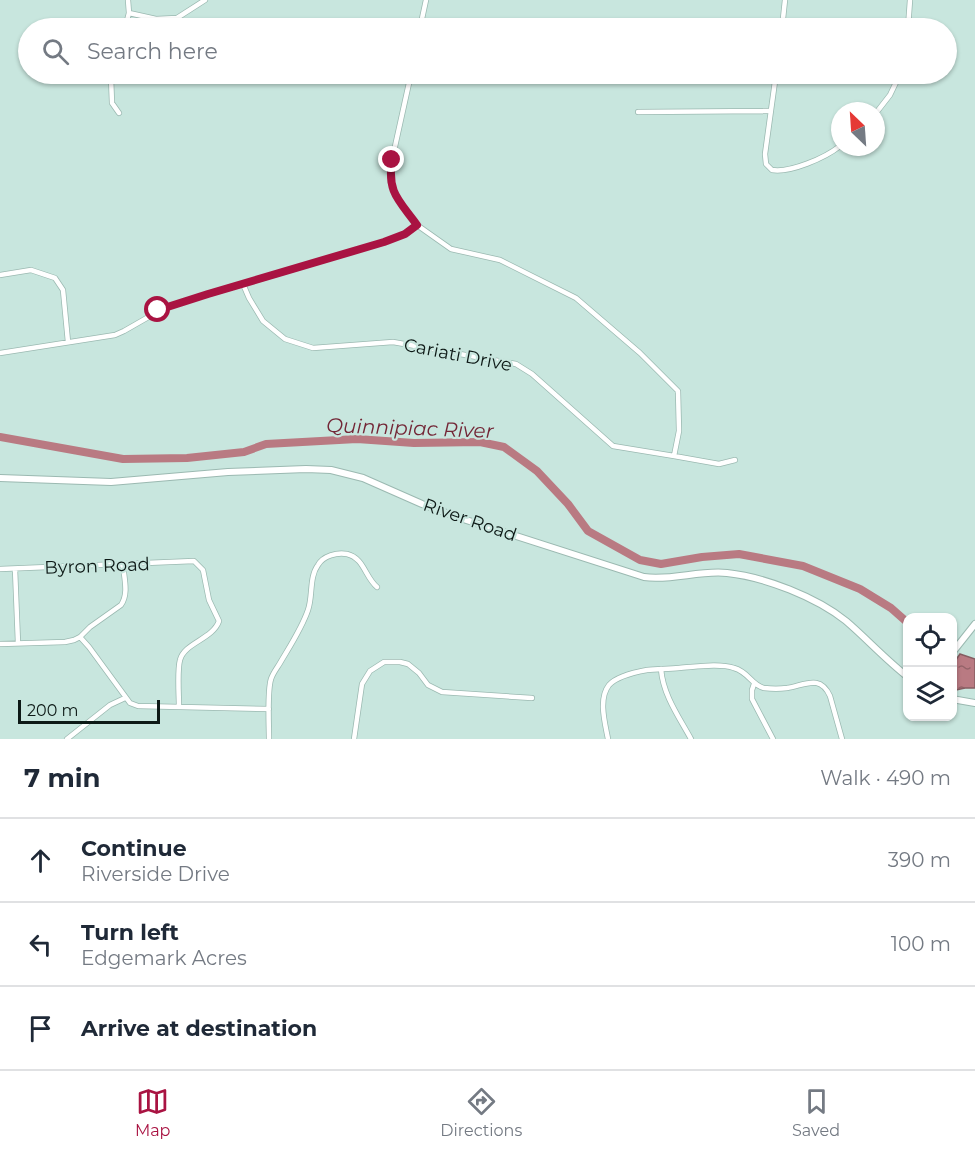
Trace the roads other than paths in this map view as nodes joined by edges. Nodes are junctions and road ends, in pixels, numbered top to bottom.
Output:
1 (128, 0) edge
2 (205, 0) edge
3 (426, 0) edge
4 (785, 0) edge
5 (910, 0) edge
6 (129, 13) junction
7 (128, 18) edge
8 (152, 18) edge
9 (177, 18) edge
10 (422, 18) edge
11 (783, 18) edge
12 (909, 18) edge
13 (111, 84) edge
14 (409, 84) edge
15 (775, 84) edge
16 (895, 84) edge
17 (885, 102) edge
18 (771, 111) junction
19 (638, 112) dead end
20 (119, 113) dead end
21 (831, 151) edge
22 (417, 225) junction
23 (0, 275) edge
24 (243, 284) junction
25 (68, 342) junction
26 (0, 353) edge
27 (674, 456) junction
28 (735, 460) dead end
29 (0, 478) edge
30 (123, 565) junction
31 (15, 568) junction
32 (0, 569) edge
33 (377, 587) dead end
34 (975, 624) edge
35 (80, 637) junction
36 (18, 643) junction
37 (0, 644) edge
38 (957, 647) edge
39 (661, 669) junction
40 (903, 673) edge
41 (754, 684) junction
42 (125, 698) junction
43 (531, 698) dead end
44 (957, 700) edge
45 (975, 703) edge
46 (179, 707) junction
47 (269, 709) junction
48 (67, 739) edge
49 (269, 739) edge
50 (354, 739) edge
51 (608, 739) edge
52 (691, 739) edge
53 (773, 739) edge
54 (842, 739) edge

1 - 6 street
2 - 9 street
3 - 10 street
4 - 11 street
5 - 12 street
6 - 7 street
6 - 8 street
13 - 20 street
14 - 22 street
15 - 18 street
16 - 17 street
18 - 19 street
18 - 21 street
22 - 24 street
22 - 27 street
23 - 25 street
24 - 25 street
24 - 27 street, Cariati Drive
25 - 26 street
27 - 28 street, Cariati Drive
29 - 40 main road, River Road
30 - 31 street, Byron Road
30 - 35 street
30 - 46 street, Byron Road
31 - 32 street, Byron Road
31 - 36 street
33 - 47 street
34 - 38 main road
35 - 36 street
35 - 42 street
36 - 37 street
39 - 41 street
39 - 51 street
39 - 52 street
41 - 53 street
41 - 54 street
42 - 46 street
42 - 48 street
43 - 50 street
44 - 45 main road
46 - 47 street
47 - 49 street

